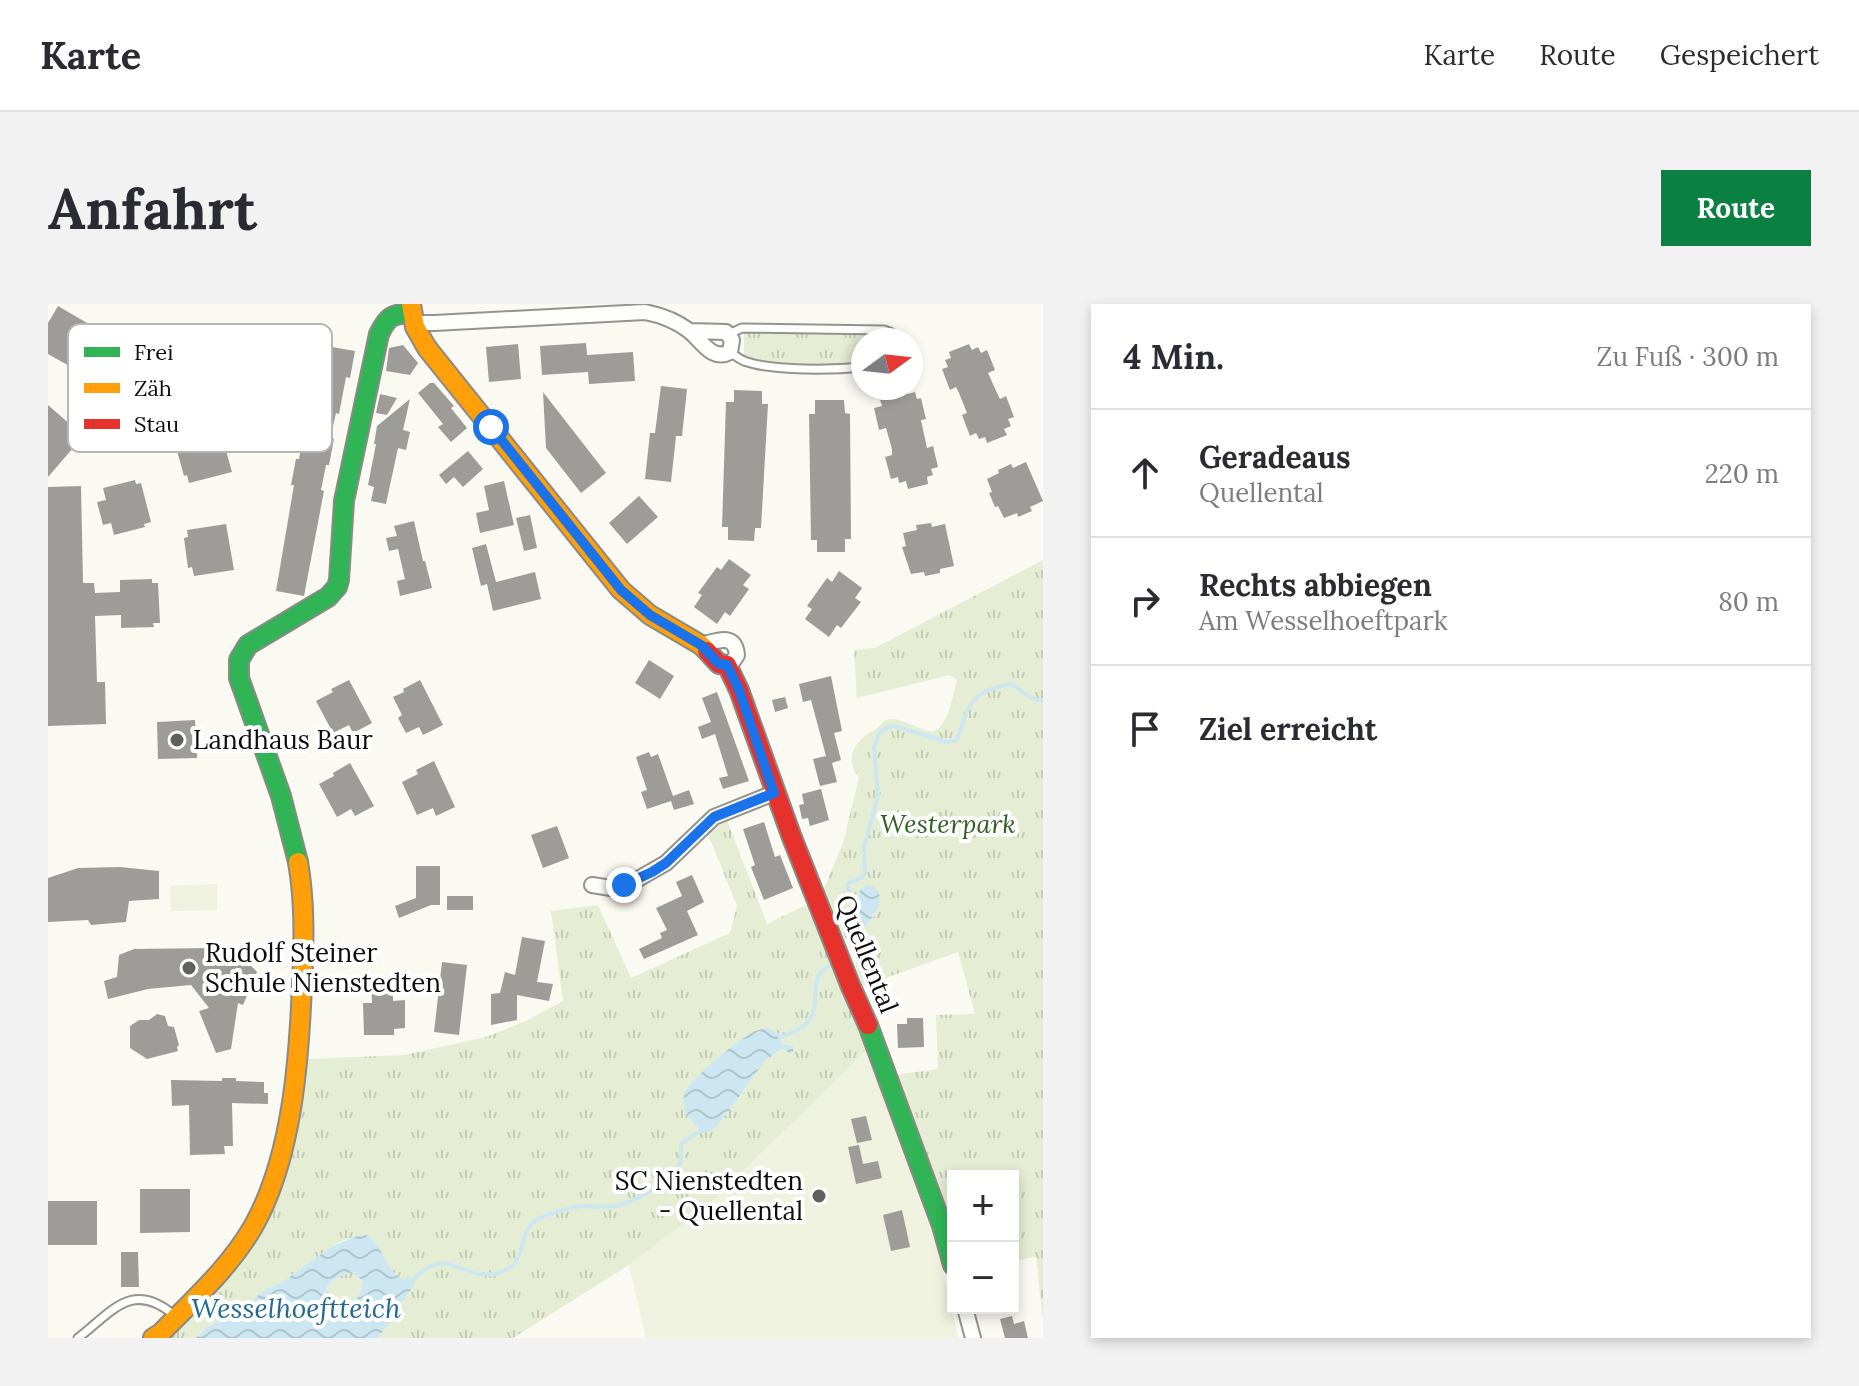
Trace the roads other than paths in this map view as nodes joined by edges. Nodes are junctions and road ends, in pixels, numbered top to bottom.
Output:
1 (412, 313) edge
2 (851, 330) edge
3 (690, 331) junction
4 (729, 334) junction
5 (730, 352) junction
6 (851, 368) edge
7 (774, 793) junction
8 (592, 885) dead end
9 (947, 1244) edge
10 (967, 1314) edge
11 (177, 1316) junction
12 (78, 1338) edge
13 (153, 1338) edge
14 (973, 1338) edge

1 - 3 street
1 - 7 street, Quellental
1 - 11 street
2 - 4 lane
3 - 4 street
3 - 5 street
4 - 5 street
5 - 6 lane
7 - 8 street
7 - 9 street, Quellental
10 - 14 street
11 - 12 lane
11 - 13 street

